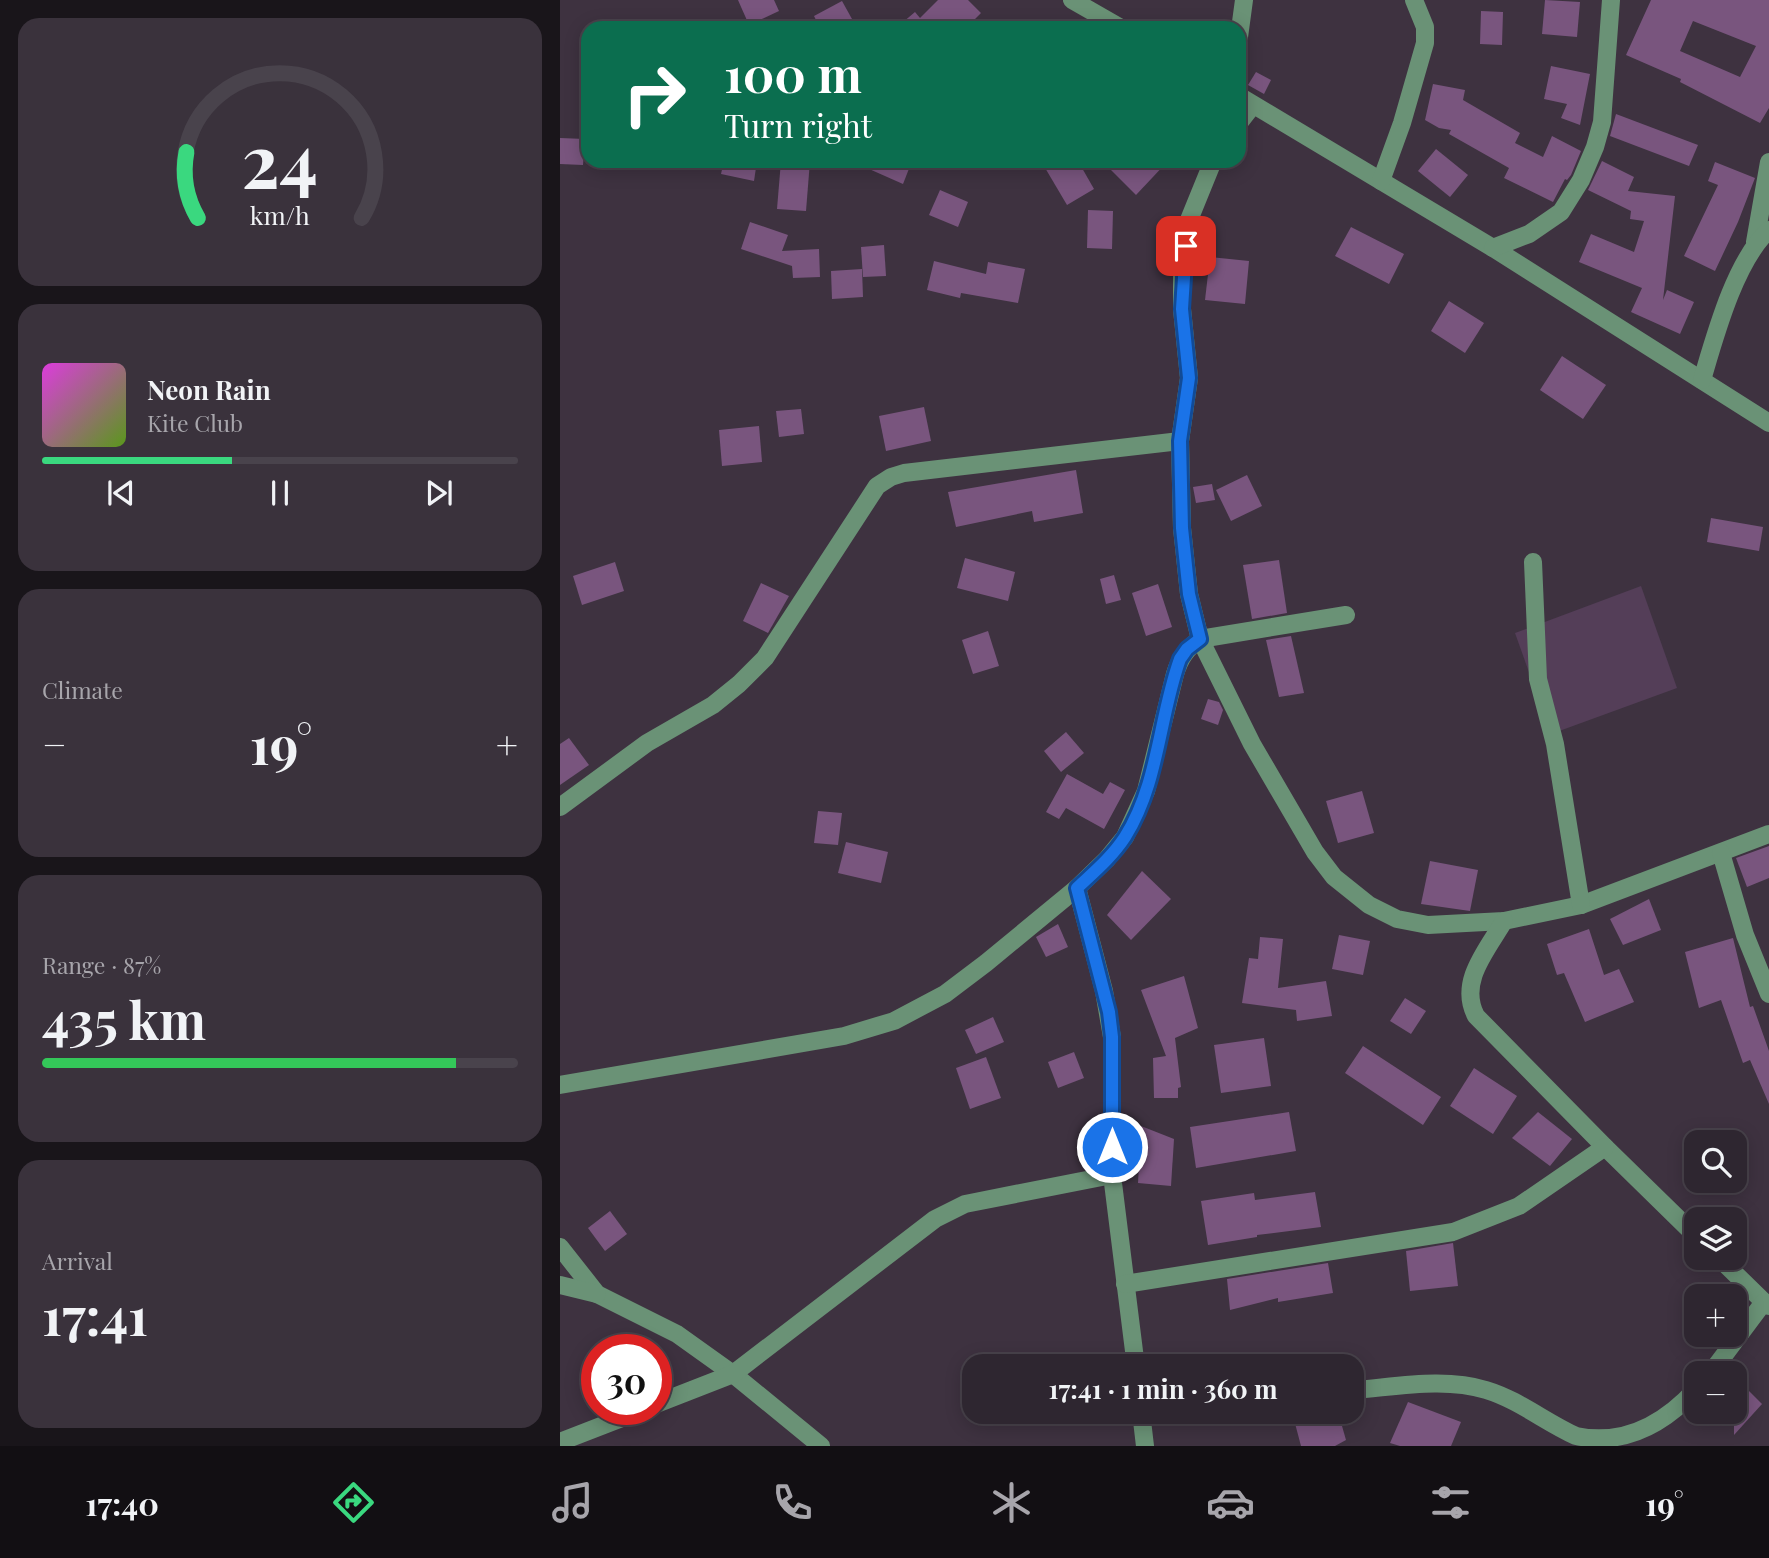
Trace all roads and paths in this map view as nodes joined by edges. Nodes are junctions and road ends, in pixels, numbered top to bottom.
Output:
1 (1072, 0) edge
2 (1244, 0) edge
3 (1414, 0) edge
4 (1611, 0) edge
5 (1109, 21) edge
6 (1241, 21) edge
7 (1246, 100) edge
8 (1769, 162) edge
9 (1210, 168) edge
10 (1381, 181) junction
11 (1762, 236) edge
12 (1493, 248) junction
13 (1702, 380) junction
14 (1769, 424) edge
15 (1180, 441) junction
16 (1533, 562) dead end
17 (1346, 615) dead end
18 (1200, 639) junction
19 (560, 807) edge
20 (1769, 834) edge
21 (1720, 853) junction
22 (1077, 888) junction
23 (1581, 905) junction
24 (1504, 921) junction
25 (1769, 994) edge
26 (560, 1085) edge
27 (1605, 1147) junction
28 (1112, 1175) junction
29 (1684, 1224) edge
30 (560, 1247) edge
31 (1732, 1270) edge
32 (1125, 1284) junction
33 (560, 1285) edge
34 (597, 1294) junction
35 (1767, 1304) edge
36 (1134, 1354) edge
37 (1721, 1361) edge
38 (733, 1374) junction
39 (1364, 1389) edge
40 (672, 1398) edge
41 (1684, 1402) edge
42 (1146, 1424) edge
43 (604, 1425) edge
44 (560, 1442) edge
45 (1600, 1445) edge
46 (821, 1446) edge
47 (1145, 1446) edge

1 - 5 street
2 - 6 street
3 - 10 street
4 - 12 street
7 - 10 street
8 - 11 street
9 - 15 street
10 - 12 street
11 - 13 street
12 - 13 street
13 - 14 street
15 - 18 street
15 - 19 street
16 - 23 street
17 - 18 street
18 - 22 street
18 - 24 street
20 - 21 street
21 - 23 street
21 - 25 street
22 - 26 street
22 - 28 street
23 - 24 street
24 - 27 street
27 - 29 street
27 - 32 street
28 - 32 street
28 - 38 street
30 - 34 street
31 - 35 street
32 - 36 street
33 - 34 street
34 - 38 street
35 - 37 street
38 - 40 street
38 - 46 street
39 - 45 street
41 - 45 street
42 - 47 street
43 - 44 street

